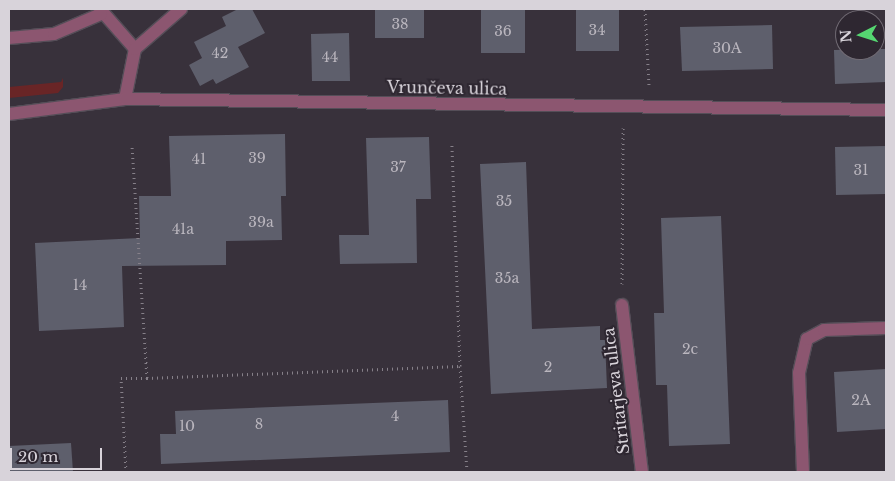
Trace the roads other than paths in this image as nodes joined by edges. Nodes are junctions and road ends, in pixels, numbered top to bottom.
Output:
1 (181, 9) edge
2 (100, 11) edge
3 (9, 38) edge
4 (135, 49) junction
5 (125, 99) junction
6 (886, 110) edge
7 (9, 114) edge
8 (622, 305) road end
9 (886, 328) edge
10 (642, 472) edge
11 (803, 472) edge

1 - 4 street
2 - 3 street
2 - 4 street
4 - 5 street
5 - 6 street, Vrunčeva ulica
5 - 7 street, Vrunčeva ulica
8 - 10 street, Stritarjeva ulica
9 - 11 street

